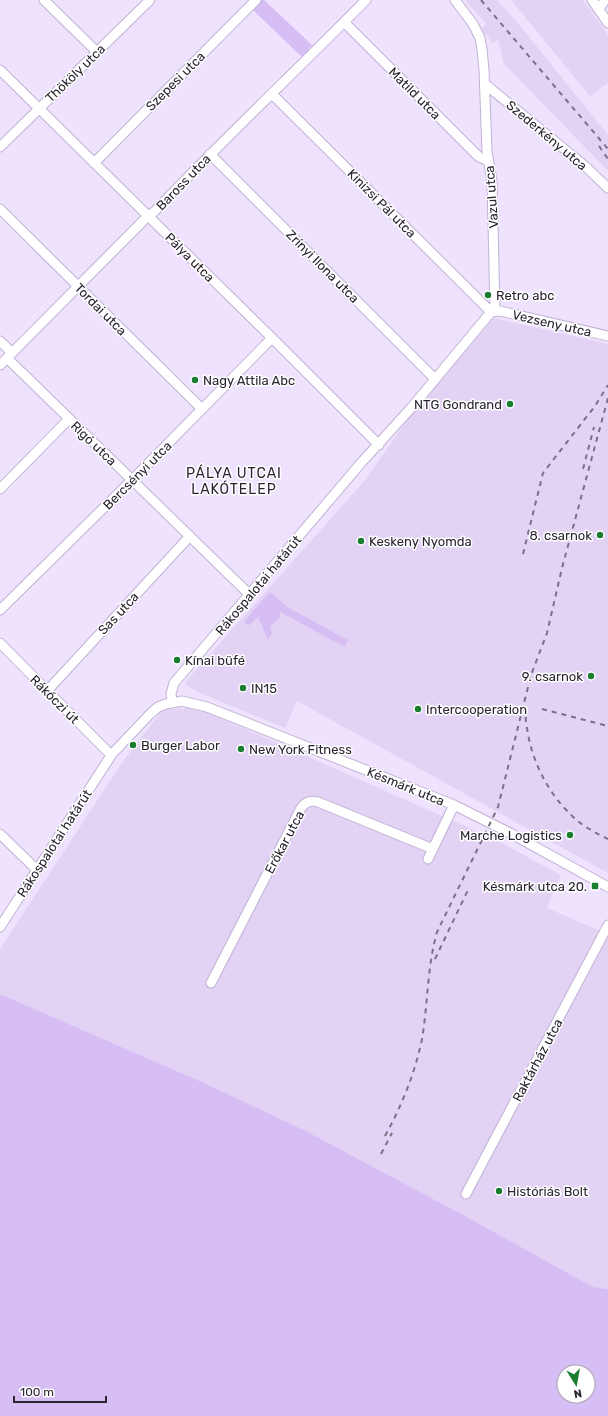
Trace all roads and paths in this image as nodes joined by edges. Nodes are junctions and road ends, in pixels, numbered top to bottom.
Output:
1 (44, 0) edge
2 (150, 0) edge
3 (256, 0) edge
4 (366, 0) edge
5 (455, 0) edge
6 (592, 0) edge
7 (606, 0) edge
8 (599, 9) junction
9 (344, 22) junction
10 (608, 23) edge
11 (97, 52) junction
12 (0, 70) edge
13 (485, 84) junction
14 (272, 94) junction
15 (39, 108) junction
16 (0, 147) edge
17 (210, 154) junction
18 (488, 161) junction
19 (94, 163) junction
20 (608, 188) edge
21 (0, 209) edge
22 (149, 216) junction
23 (78, 287) junction
24 (493, 311) junction
25 (608, 336) edge
26 (272, 338) junction
27 (0, 341) edge
28 (10, 355) junction
29 (0, 365) edge
30 (436, 379) junction
31 (202, 409) junction
32 (69, 419) junction
33 (378, 445) junction
34 (132, 480) junction
35 (0, 489) edge
36 (190, 536) junction
37 (250, 595) junction
38 (0, 610) edge
39 (0, 643) edge
40 (47, 690) junction
41 (172, 702) junction
42 (111, 755) junction
43 (454, 805) junction
44 (0, 834) edge
45 (434, 849) junction
46 (428, 859) dead end
47 (36, 870) junction
48 (608, 887) edge
49 (608, 925) edge
50 (0, 927) edge
51 (211, 983) dead end
52 (466, 1194) dead end

1 - 11 street
2 - 11 street, Thököly utca
3 - 19 street, Szepesi utca
4 - 9 street, Baross utca
5 - 13 street, Vazul utca
6 - 8 street
7 - 8 street
8 - 10 street
9 - 14 street, Baross utca
9 - 18 street, Matild utca
11 - 15 street, Thököly utca
12 - 15 street, Pálya utca
13 - 18 street, Vazul utca
13 - 20 street, Szederkény utca
14 - 17 street, Baross utca
14 - 24 street, Kinizsi Pál utca
15 - 16 street, Thököly utca
15 - 19 street, Pálya utca
17 - 22 street, Baross utca
17 - 30 street, Zrínyi Ilona utca
18 - 24 street, Vazul utca
19 - 22 street, Pálya utca
21 - 23 street, Tordai utca
22 - 23 street, Baross utca
22 - 26 street, Pálya utca
23 - 28 street, Baross utca
23 - 31 street, Tordai utca
24 - 25 street, Vezseny utca
24 - 30 street, Rákospalotai határút
26 - 31 street, Bercsényi utca
26 - 33 street, Pálya utca
27 - 28 street, Rigó utca
28 - 29 street, Baross utca
28 - 32 street, Rigó utca
30 - 33 street, Rákospalotai határút
31 - 34 street, Bercsényi utca
32 - 34 street, Rigó utca
32 - 35 street
33 - 37 street, Rákospalotai határút
34 - 36 street, Rigó utca
34 - 38 street, Bercsényi utca
36 - 37 street, Rigó utca
36 - 40 street, Sas utca
37 - 41 street, Rákospalotai határút
39 - 40 street, Rákóczi út
40 - 42 street, Rákóczi út
41 - 42 street, Rákospalotai határút
41 - 43 street, Késmárk utca
42 - 47 street, Rákospalotai határút
43 - 45 street
43 - 48 street, Késmárk utca
44 - 47 street
45 - 46 street
45 - 51 street, Erőkar utca
47 - 50 street, Rákospalotai határút
49 - 52 street, Raktárház utca

